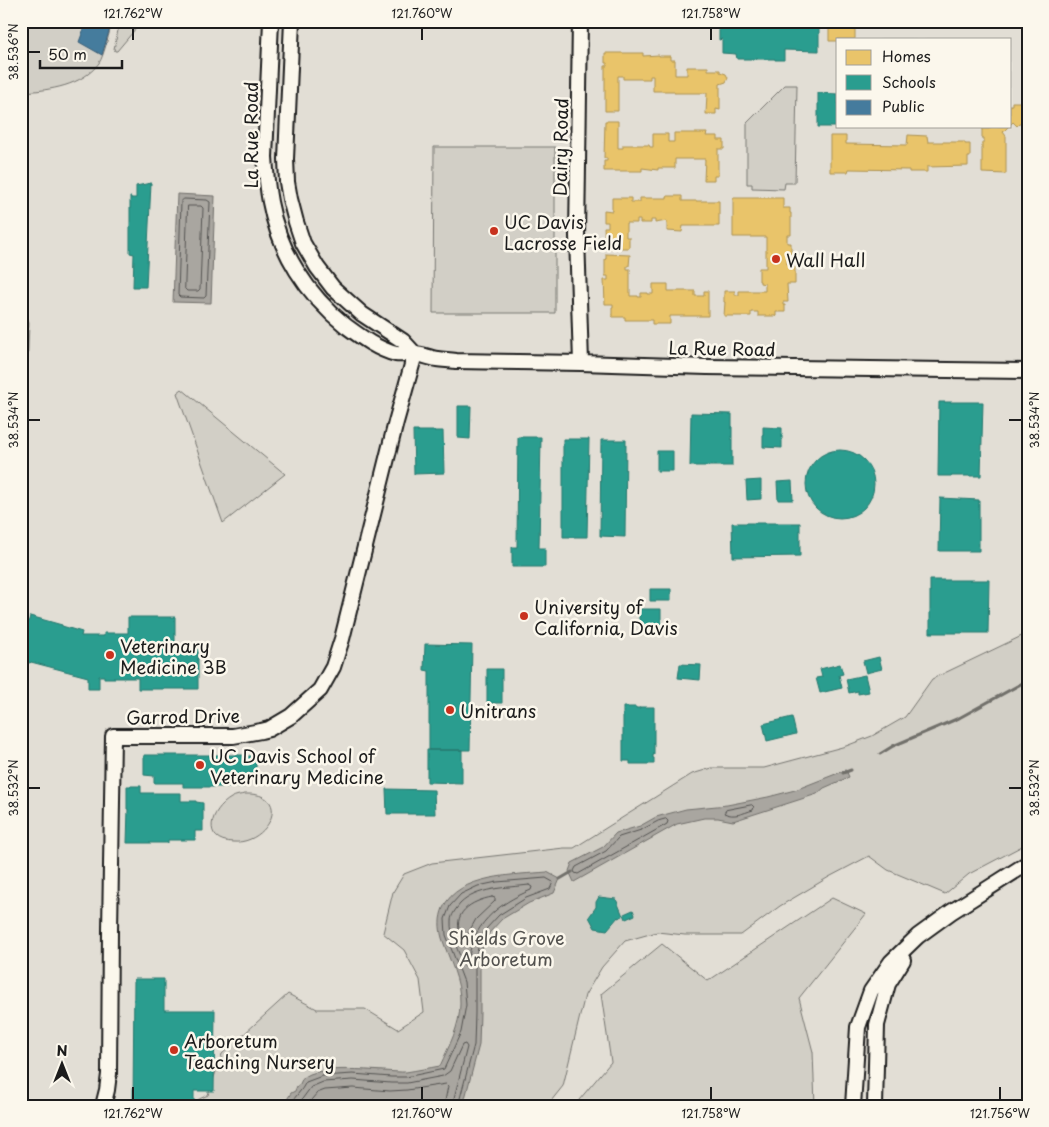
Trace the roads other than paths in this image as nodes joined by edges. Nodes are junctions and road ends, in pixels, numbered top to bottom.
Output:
1 (271, 21) edge
2 (292, 21) edge
3 (580, 21) edge
4 (416, 354) junction
5 (581, 363) junction
6 (1028, 371) edge
7 (1028, 863) edge
8 (918, 936) junction
9 (103, 1106) edge
10 (853, 1106) edge
11 (874, 1106) edge

1 - 4 street, La Rue Road
2 - 4 street, La Rue Road
3 - 5 street, Dairy Road
4 - 5 street, La Rue Road
4 - 9 street, Garrod Drive
5 - 6 street, La Rue Road
7 - 8 street
8 - 10 street
8 - 11 street

